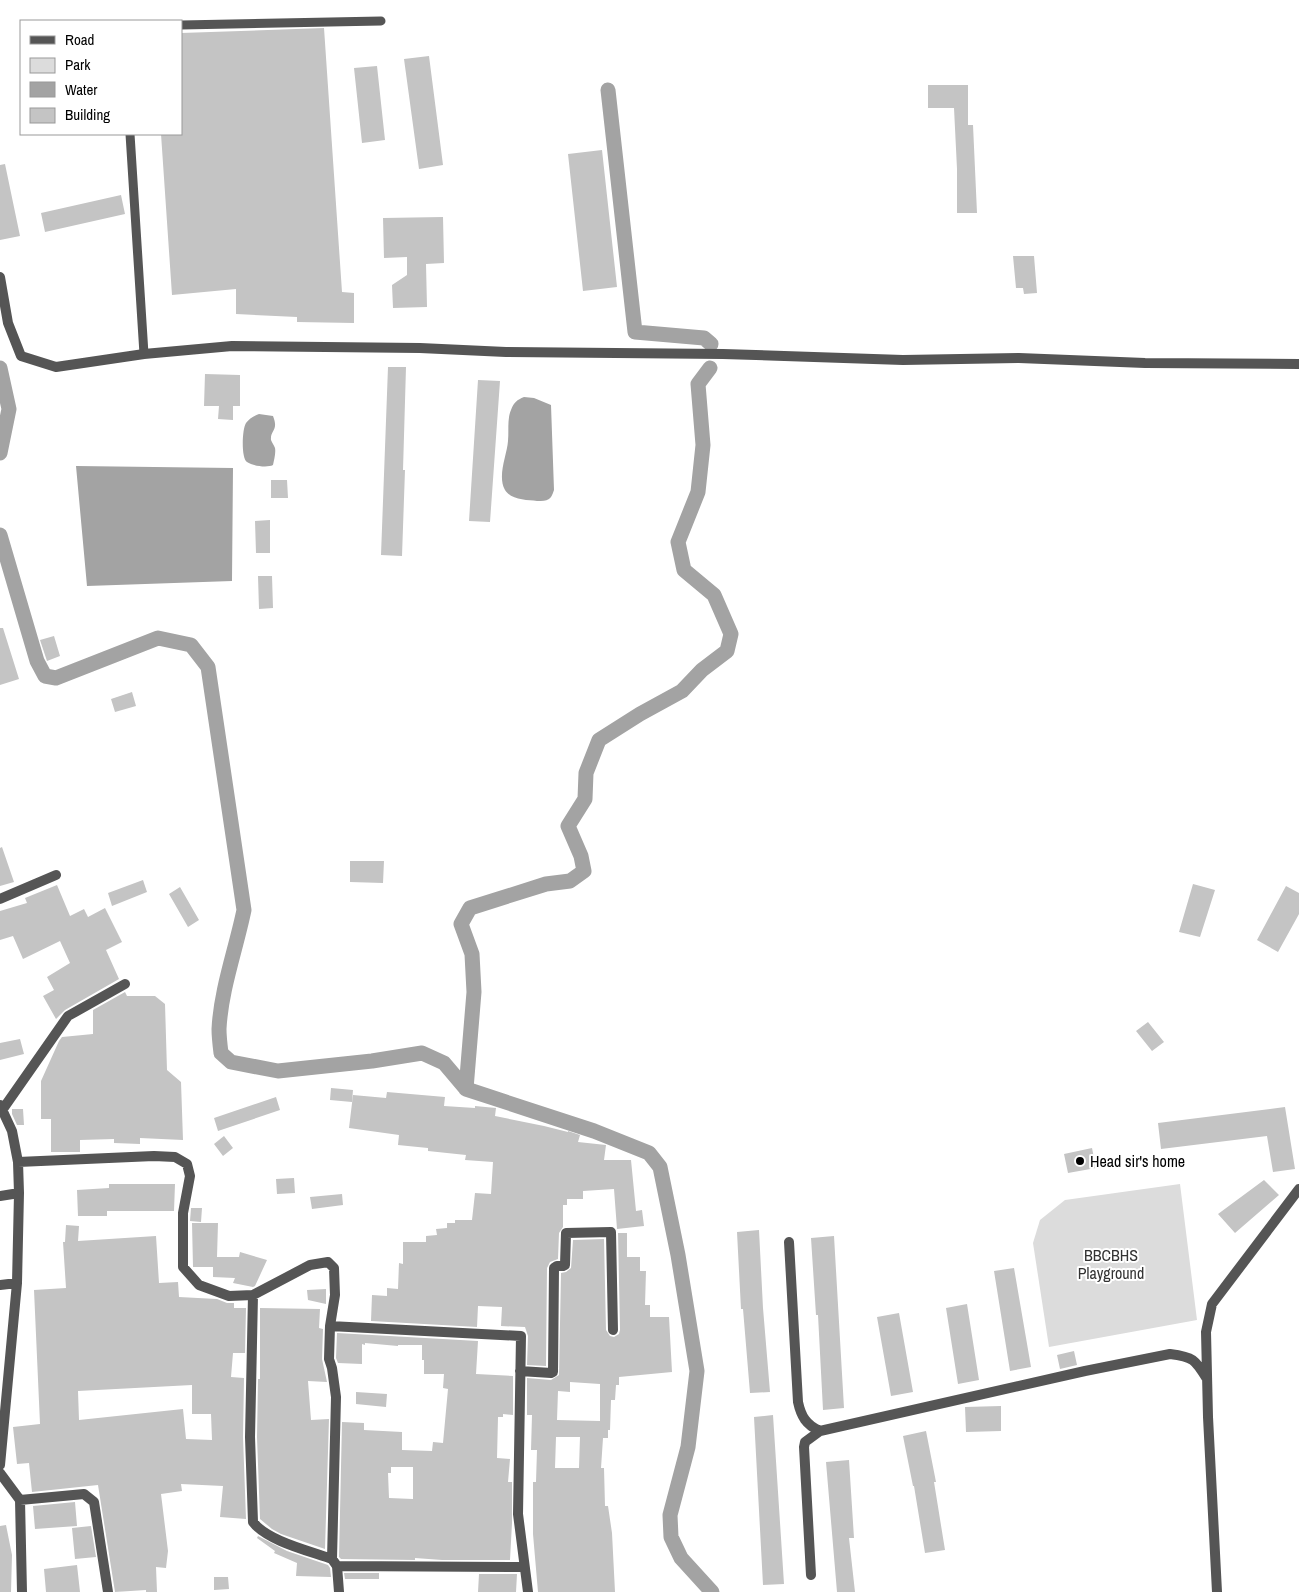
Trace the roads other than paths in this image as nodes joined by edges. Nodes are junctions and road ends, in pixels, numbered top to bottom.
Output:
1 (381, 21) dead end
2 (182, 25) edge
3 (130, 135) edge
4 (0, 277) edge
5 (144, 354) junction
6 (1299, 364) edge
7 (56, 874) dead end
8 (0, 899) edge
9 (125, 984) dead end
10 (1, 1107) edge
11 (18, 1162) junction
12 (1299, 1189) edge
13 (19, 1192) junction
14 (0, 1196) edge
15 (790, 1242) dead end
16 (17, 1283) junction
17 (0, 1285) edge
18 (253, 1295) junction
19 (330, 1326) junction
20 (613, 1330) dead end
21 (520, 1371) junction
22 (5, 1372) edge
23 (1207, 1379) junction
24 (820, 1430) junction
25 (0, 1465) edge
26 (0, 1473) edge
27 (20, 1500) junction
28 (334, 1562) junction
29 (524, 1567) junction
30 (811, 1575) dead end
31 (22, 1592) edge
32 (108, 1592) edge
33 (339, 1592) edge
34 (528, 1592) edge
35 (1217, 1592) edge

1 - 2 lane
3 - 5 lane
4 - 5 street
5 - 6 street
7 - 8 street
9 - 10 street
10 - 11 street
11 - 13 street
11 - 18 street
12 - 23 street
13 - 14 street
13 - 16 street
15 - 24 street
16 - 17 street
16 - 22 street
18 - 19 street
18 - 28 street
19 - 21 street
19 - 28 street
20 - 21 street
21 - 29 street
22 - 25 street
23 - 24 street
23 - 35 street
24 - 30 street
26 - 27 street
27 - 31 street
27 - 32 street
28 - 29 street
28 - 33 street
29 - 34 street

